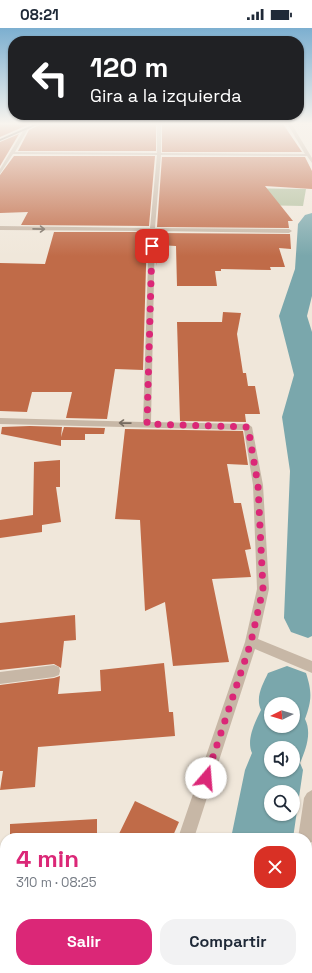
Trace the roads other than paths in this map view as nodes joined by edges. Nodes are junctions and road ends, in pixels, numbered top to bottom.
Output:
1 (159, 167) edge
2 (0, 228) edge
3 (152, 231) junction
4 (289, 231) dead end
5 (0, 420) edge
6 (147, 424) junction
7 (251, 642) junction
8 (312, 667) edge
9 (54, 671) dead end
10 (0, 678) edge
11 (312, 798) edge
12 (188, 833) edge
13 (307, 833) edge

1 - 3 street
2 -> 3 street
3 - 4 street
3 - 6 street
6 -> 5 street
6 - 7 street
7 - 8 street
7 - 12 street
9 - 10 street
11 - 13 street

